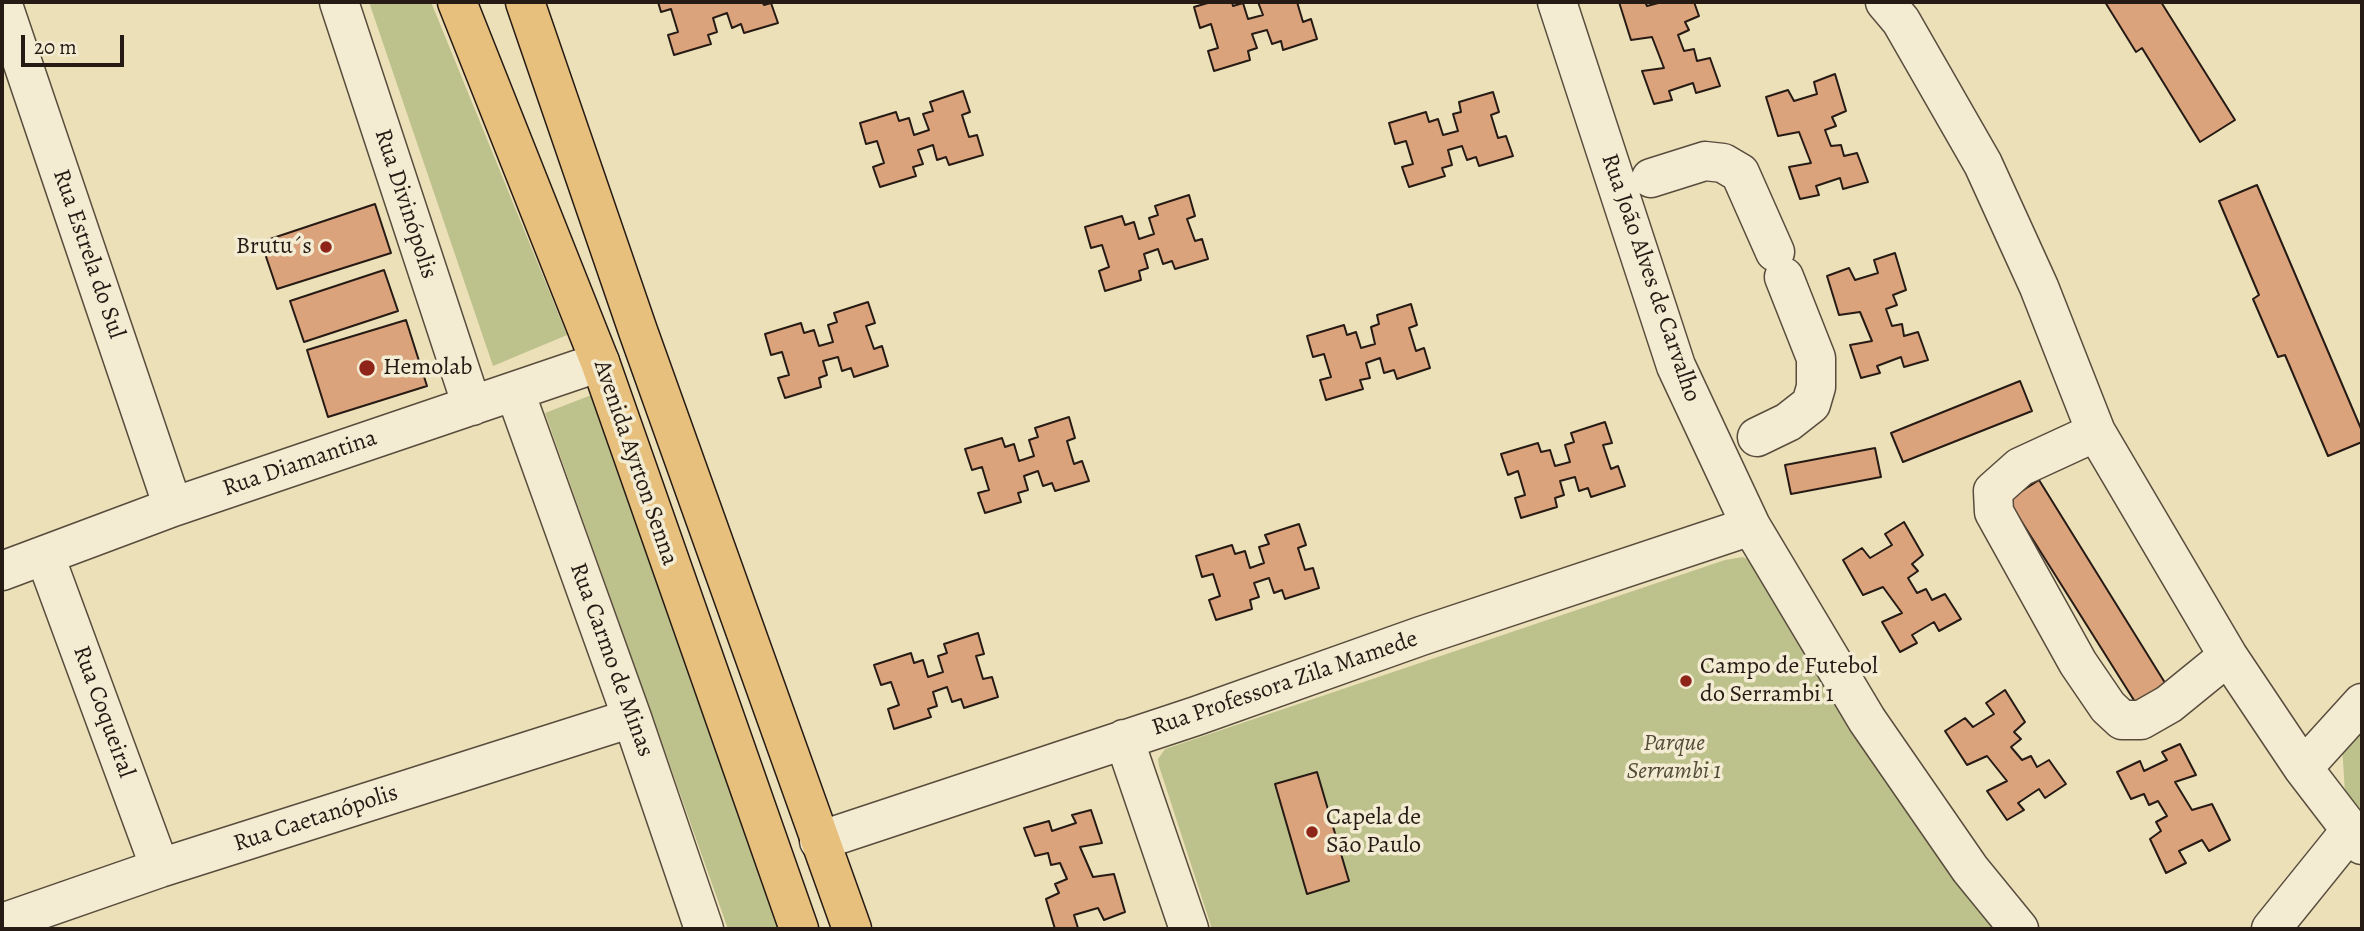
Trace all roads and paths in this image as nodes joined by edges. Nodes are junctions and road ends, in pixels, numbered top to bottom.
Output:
1 (2, 2) edge
2 (339, 2) edge
3 (457, 2) edge
4 (525, 2) edge
5 (1557, 2) edge
6 (1885, 2) edge
7 (1651, 178) dead end
8 (600, 362) junction
9 (515, 392) junction
10 (472, 406) junction
11 (2096, 432) junction
12 (1757, 437) dead end
13 (173, 507) junction
14 (1751, 526) junction
15 (46, 556) junction
16 (2, 571) edge
17 (2228, 656) junction
18 (2362, 703) edge
19 (632, 718) junction
20 (1124, 739) junction
21 (2303, 768) junction
22 (2356, 838) edge
23 (819, 841) junction
24 (160, 868) junction
25 (2, 923) edge
26 (704, 929) edge
27 (799, 929) edge
28 (852, 929) edge
29 (1188, 929) edge
30 (2019, 929) edge
31 (2271, 929) edge

1 - 13 street, Rua Estrela do Sul
2 - 10 street, Rua Divinópolis
3 - 8 main road, Avenida Ayrton Senna
4 - 23 main road, Avenida Ayrton Senna
5 - 14 street, Rua João Alves de Carvalho
6 - 11 street
7 - 12 street
8 - 9 street, Rua Diamantina
8 - 27 main road, Avenida Ayrton Senna
9 - 10 street, Rua Diamantina
9 - 19 street, Rua Carmo de Minas
10 - 13 street, Rua Diamantina
11 - 17 street
11 - 17 street
13 - 15 street, Rua Diamantina
14 - 20 street, Rua Professora Zila Mamede
14 - 30 street, Rua João Alves de Carvalho
15 - 16 street, Rua Diamantina
15 - 24 street, Rua Coqueiral
17 - 21 street
18 - 21 street
19 - 24 street, Rua Caetanópolis
19 - 26 street, Rua Carmo de Minas
20 - 23 street, Rua Professora Zila Mamede
20 - 29 street
21 - 22 street
22 - 31 street
23 - 28 main road, Avenida Ayrton Senna
24 - 25 street, Rua Caetanópolis

